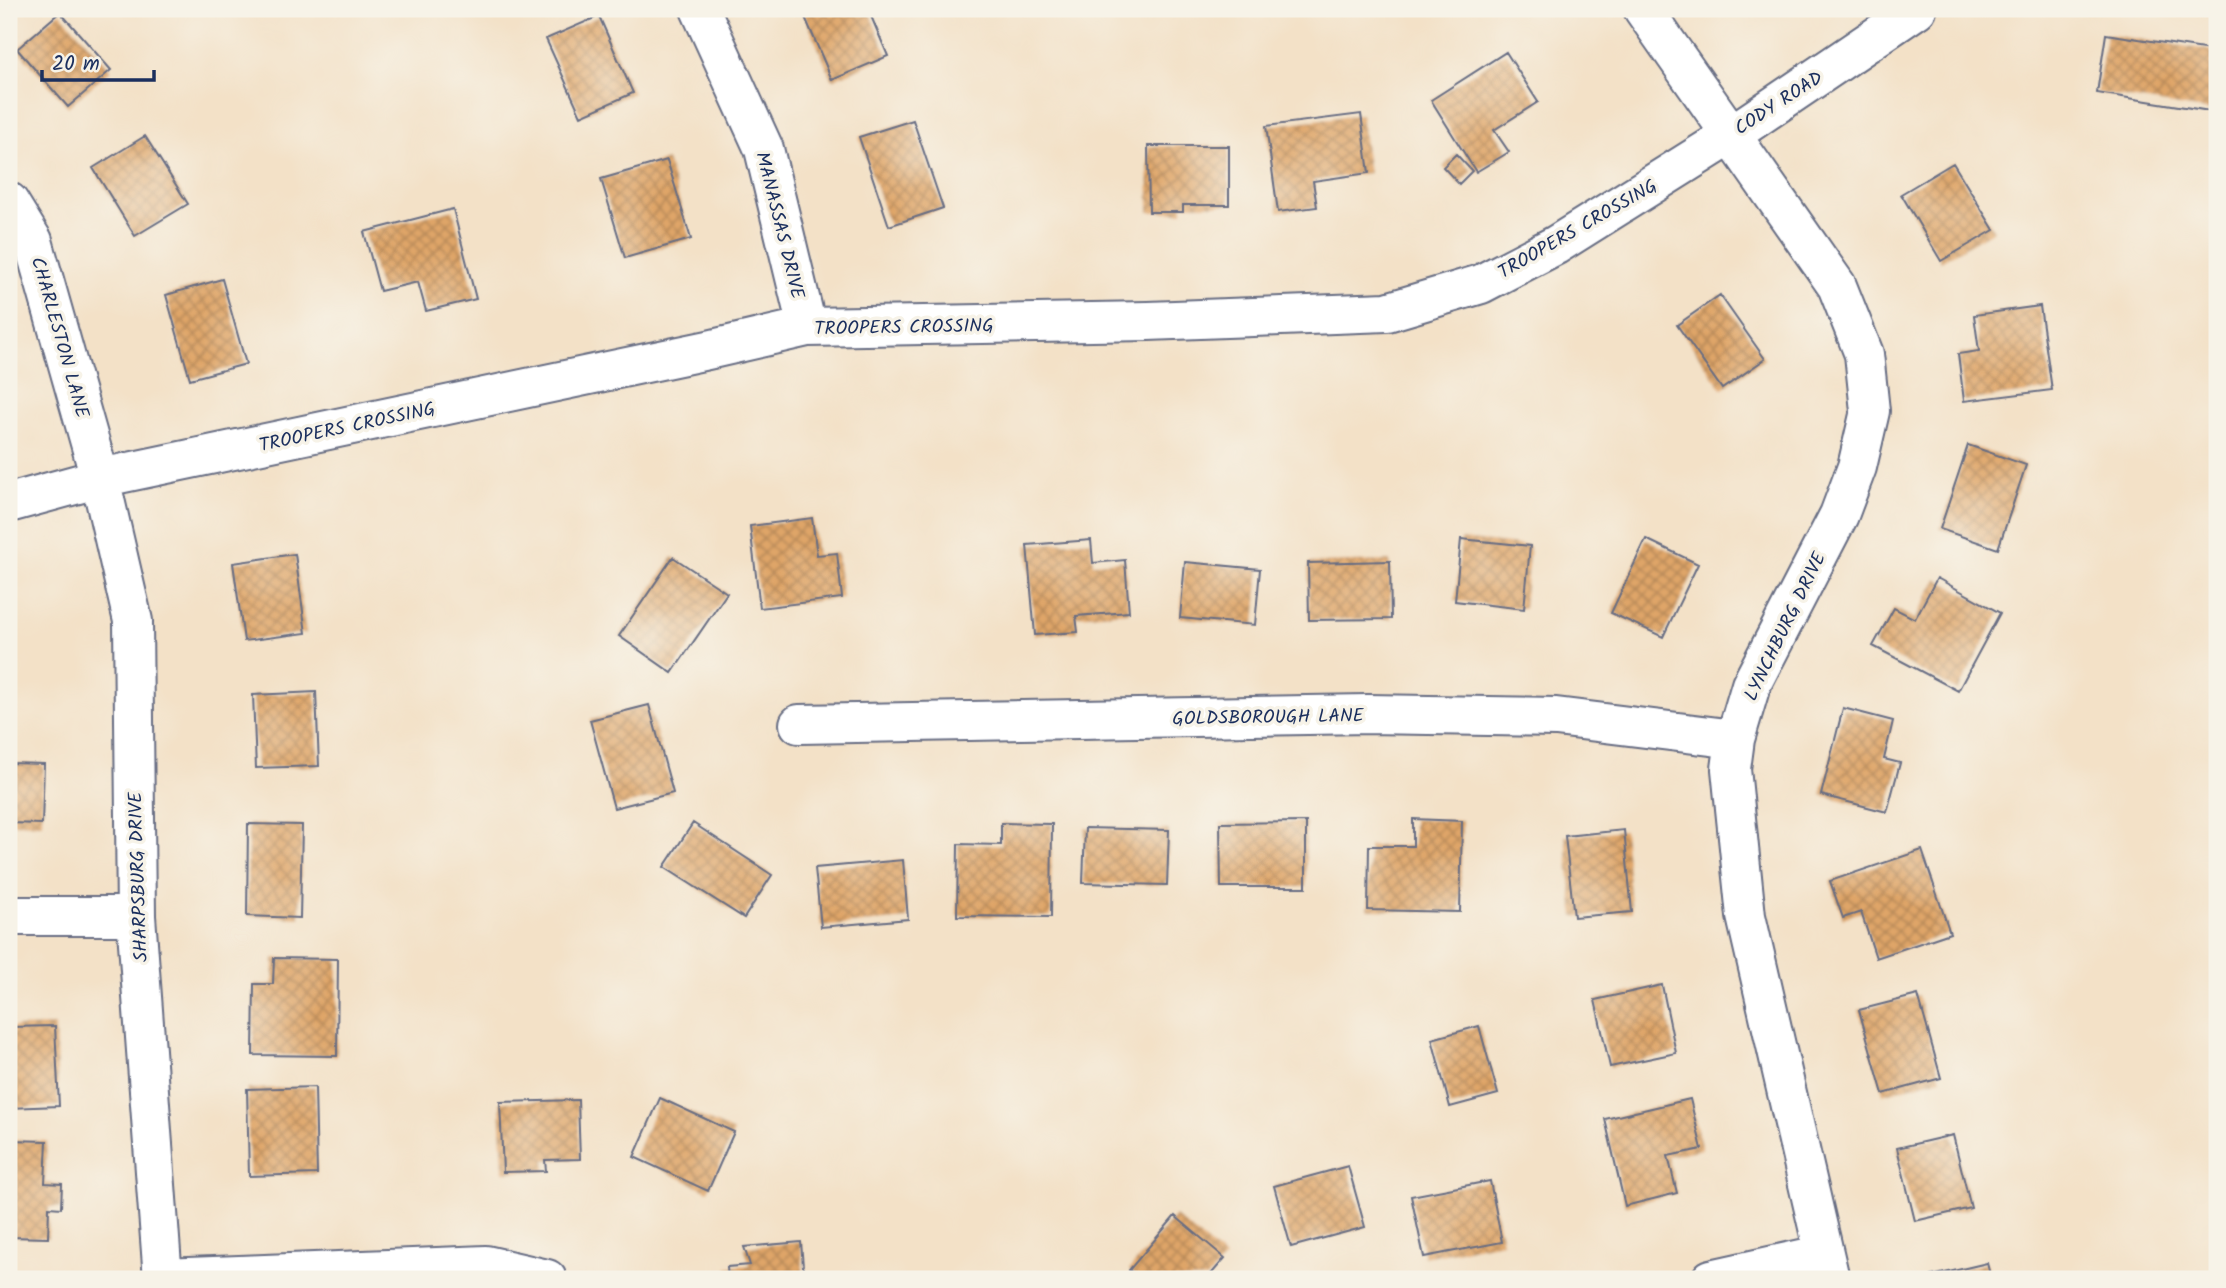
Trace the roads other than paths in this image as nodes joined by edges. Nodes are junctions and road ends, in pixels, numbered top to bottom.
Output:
1 (700, 9) edge
2 (1643, 9) edge
3 (1917, 9) edge
4 (1731, 135) junction
5 (9, 202) edge
6 (807, 327) junction
7 (100, 478) junction
8 (9, 503) edge
9 (799, 724) dead end
10 (1735, 739) junction
11 (9, 916) edge
12 (136, 916) junction
13 (1827, 1266) edge
14 (163, 1279) edge
15 (547, 1279) edge
16 (1711, 1279) edge

1 - 6 street, MANASSAS DRIVE
2 - 4 street, CODY ROAD
3 - 4 street, CODY ROAD
4 - 6 street, TROOPERS CROSSING
4 - 10 street, LYNCHBURG DRIVE
5 - 7 street, CHARLESTON LANE
6 - 7 street, TROOPERS CROSSING
7 - 8 street, TROOPERS CROSSING
7 - 12 street, SHARPSBURG DRIVE
9 - 10 street, GOLDSBOROUGH LANE
10 - 13 street, LYNCHBURG DRIVE
11 - 12 street
12 - 14 street, SHARPSBURG DRIVE
13 - 16 street
14 - 15 street

